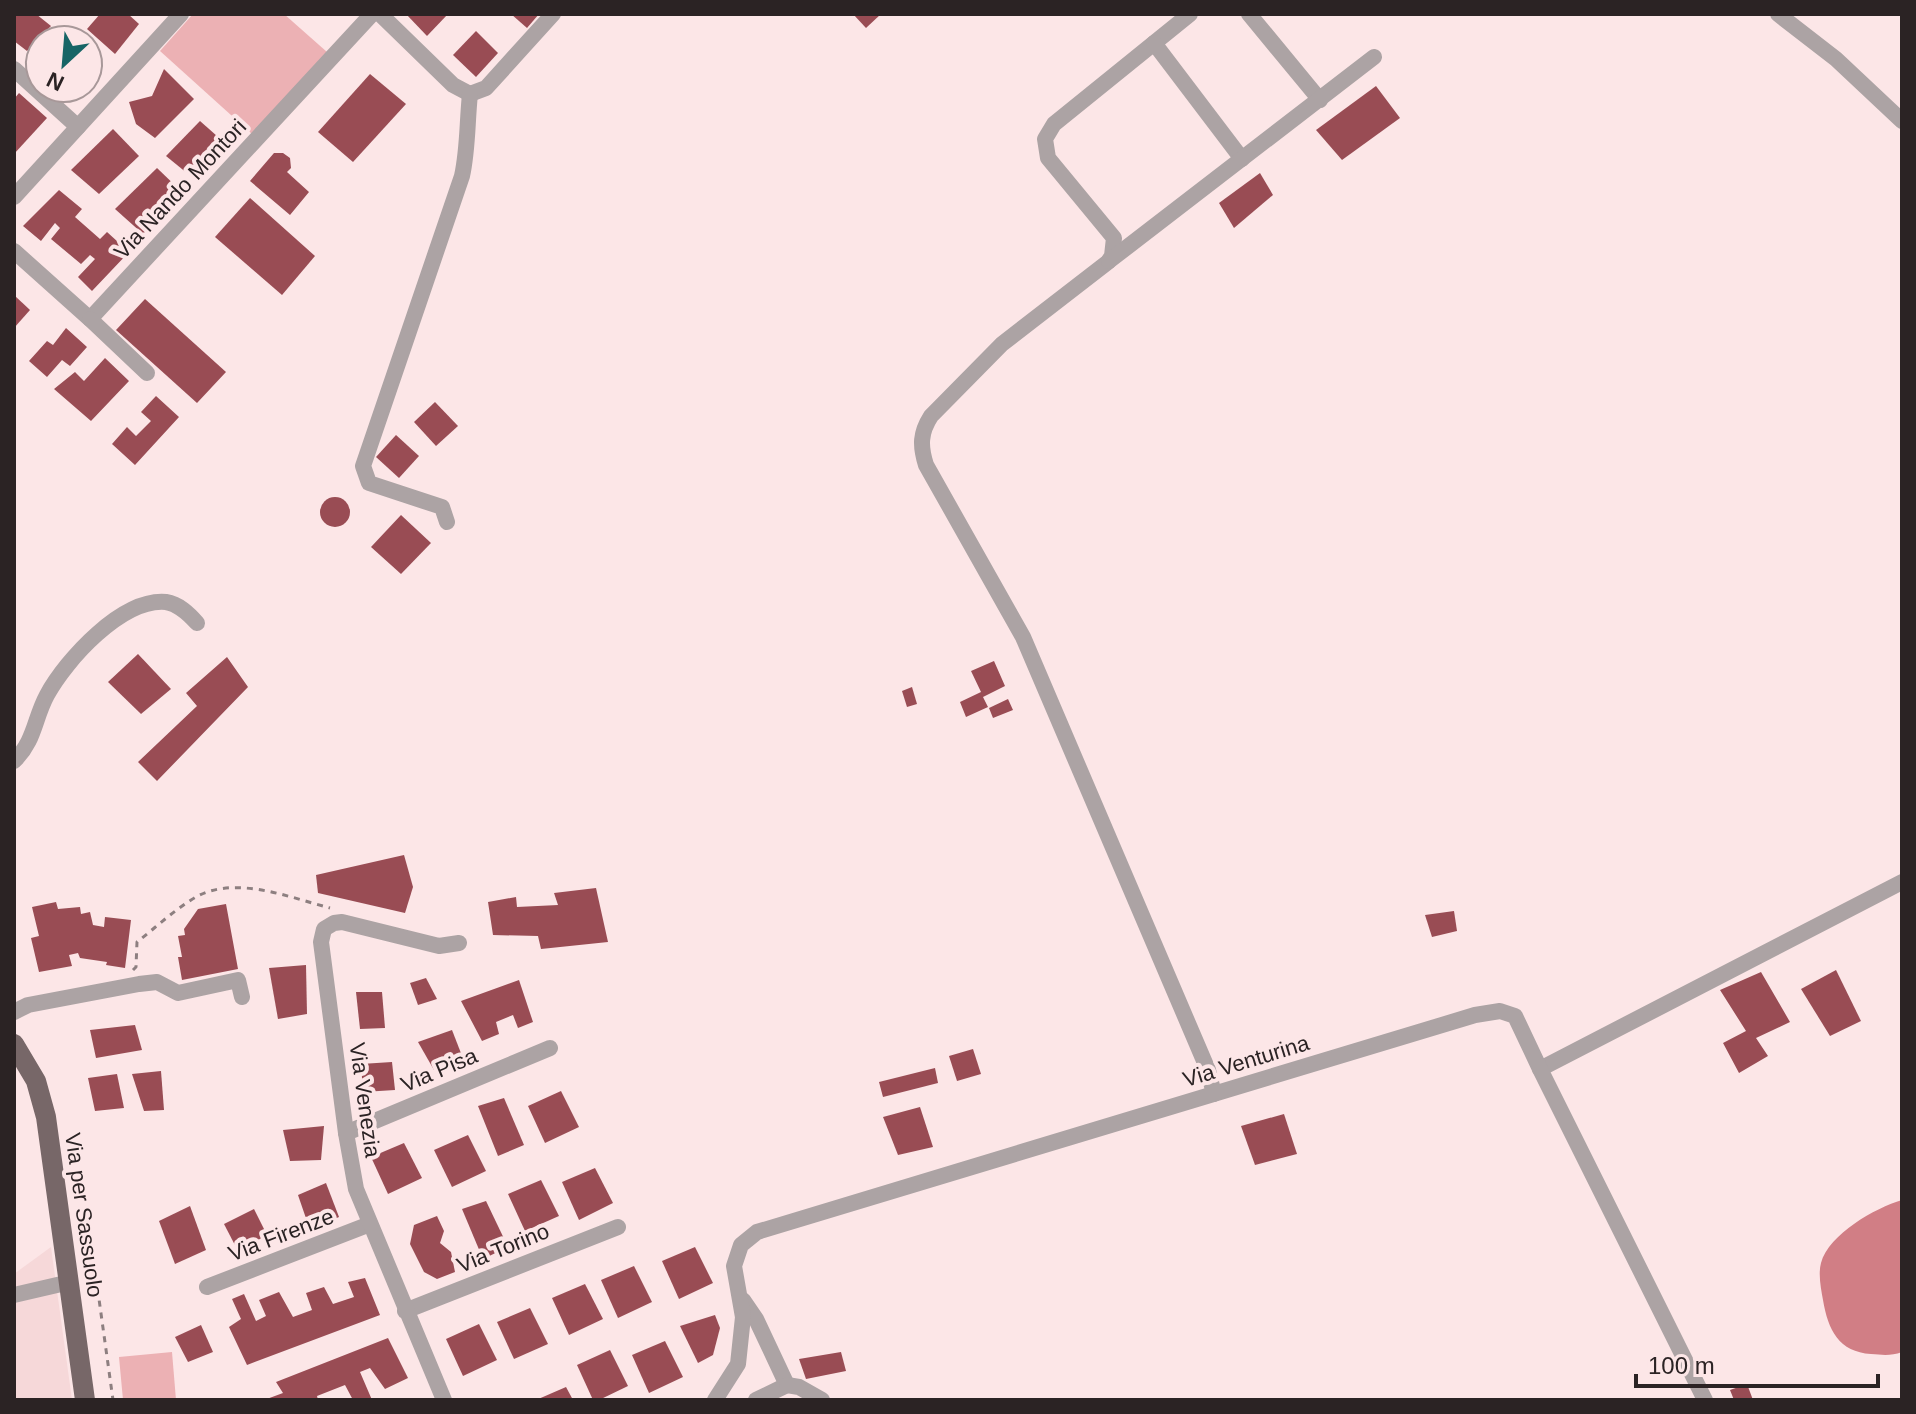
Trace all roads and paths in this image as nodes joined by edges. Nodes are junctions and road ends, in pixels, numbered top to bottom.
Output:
1 (372, 14) edge
2 (380, 14) edge
3 (553, 14) edge
4 (1190, 14) edge
5 (1249, 14) edge
6 (1778, 14) edge
7 (170, 18) edge
8 (1154, 43) junction
9 (1374, 57) dead end
10 (14, 69) edge
11 (470, 94) junction
12 (1320, 100) junction
13 (1902, 121) edge
14 (78, 127) junction
15 (1242, 159) junction
16 (14, 197) edge
17 (14, 251) edge
18 (1108, 262) junction
19 (90, 319) junction
20 (147, 373) dead end
21 (447, 522) dead end
22 (197, 623) dead end
23 (14, 761) edge
24 (1902, 882) edge
25 (334, 909) dead end
26 (459, 943) dead end
27 (129, 975) dead end
28 (242, 997) dead end
29 (14, 1012) edge
30 (14, 1044) edge
31 (550, 1048) dead end
32 (1540, 1069) junction
33 (1214, 1094) junction
34 (346, 1133) junction
35 (370, 1224) junction
36 (618, 1227) dead end
37 (70, 1282) junction
38 (207, 1287) dead end
39 (14, 1295) edge
40 (740, 1296) junction
41 (405, 1311) junction
42 (787, 1385) junction
43 (85, 1400) edge
44 (443, 1400) edge
45 (715, 1400) edge
46 (756, 1400) edge
47 (822, 1400) edge
48 (1705, 1400) edge

1 - 19 street, Via Nando Montori
2 - 11 street
3 - 11 street
4 - 8 street
5 - 12 street
6 - 13 street
7 - 14 street
8 - 15 street
8 - 18 street
9 - 12 street
10 - 14 street
11 - 21 street
12 - 15 street
14 - 16 street
15 - 18 street
17 - 19 street
18 - 33 street
19 - 20 street
22 - 23 street
24 - 32 street
25 - 27 path
26 - 34 street, Via Venezia
28 - 29 street
30 - 37 main road, Via per Sassuolo
31 - 34 street, Via Pisa
32 - 33 street, Via Venturina
32 - 48 street, Via Venturina
33 - 40 street, Via Venturina
34 - 35 street, Via Venezia
35 - 38 street, Via Firenze
35 - 41 street, Via Venezia
36 - 41 street, Via Torino
37 - 39 street
37 - 43 main road, Via per Sassuolo
40 - 42 street
40 - 45 street, Via Venturina
41 - 44 street, Via Venezia
42 - 46 street
42 - 47 street

